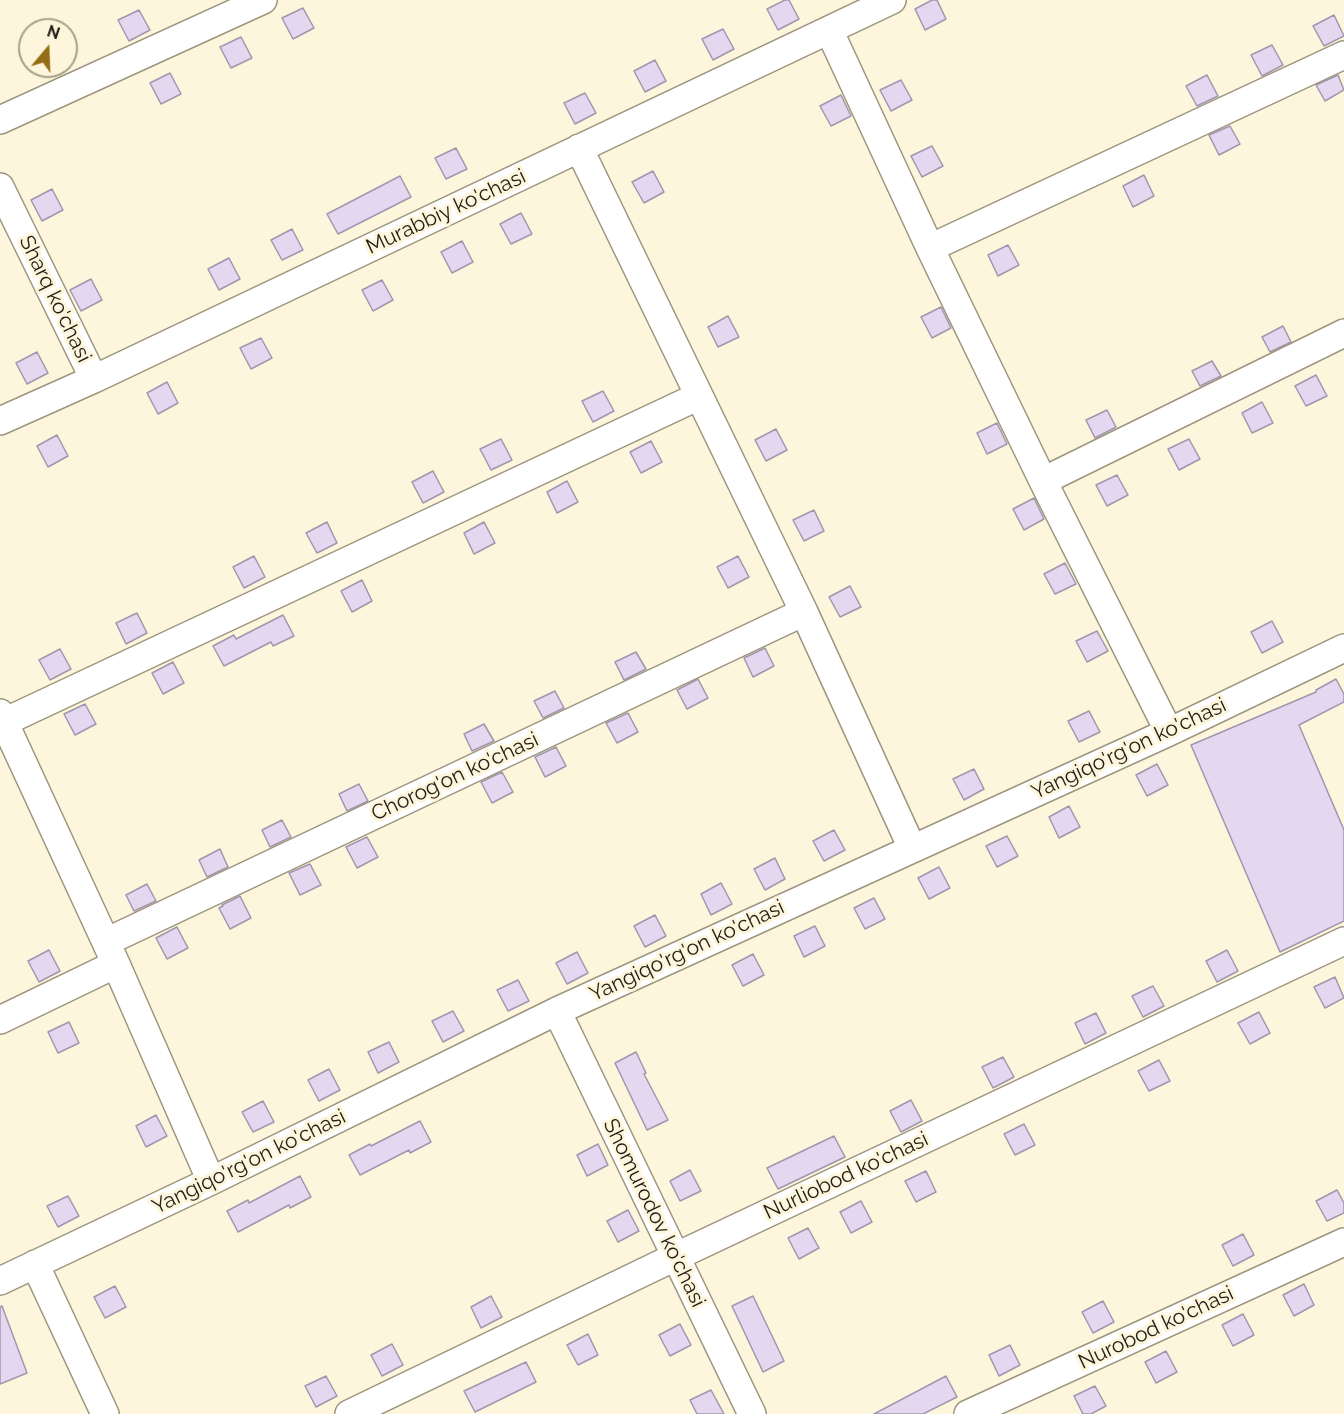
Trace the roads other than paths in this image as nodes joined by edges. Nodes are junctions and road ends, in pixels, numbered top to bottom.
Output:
1 (263, 0) edge
2 (891, 0) edge
3 (829, 30) junction
4 (1344, 55) edge
5 (0, 120) edge
6 (579, 148) junction
7 (0, 187) edge
8 (930, 248) junction
9 (1344, 333) edge
10 (94, 379) junction
11 (699, 396) junction
12 (0, 421) edge
13 (1043, 481) junction
14 (804, 612) junction
15 (1344, 648) edge
16 (1, 719) edge
17 (1168, 732) junction
18 (912, 849) junction
19 (1344, 941) edge
20 (111, 953) junction
21 (558, 1011) junction
22 (0, 1020) edge
23 (211, 1181) junction
24 (1344, 1242) edge
25 (675, 1257) junction
26 (35, 1264) junction
27 (0, 1281) edge
28 (105, 1414) edge
29 (349, 1414) edge
30 (752, 1414) edge
31 (968, 1414) edge

1 - 5 street
2 - 3 street, Murabbiy ko'chasi
3 - 6 street, Murabbiy ko'chasi
3 - 8 street
4 - 8 street
6 - 10 street, Murabbiy ko'chasi
6 - 11 street
7 - 10 street, Sharq ko'chasi
8 - 13 street
9 - 13 street
10 - 12 street, Murabbiy ko'chasi
11 - 14 street
11 - 16 street
13 - 17 street
14 - 18 street
14 - 20 street, Chorog'on ko'chasi
15 - 17 street, Yangiqo'rg'on ko'chasi
16 - 20 street
17 - 18 street, Yangiqo'rg'on ko'chasi
18 - 21 street, Yangiqo'rg'on ko'chasi
19 - 25 street, Nurliobod ko'chasi
20 - 22 street, Chorog'on ko'chasi
20 - 23 street
21 - 23 street, Yangiqo'rg'on ko'chasi
21 - 25 street, Shomurodov ko'chasi
23 - 26 street, Yangiqo'rg'on ko'chasi
24 - 31 street, Nurobod ko'chasi
25 - 29 street, Nurliobod ko'chasi
25 - 30 street, Shomurodov ko'chasi
26 - 27 street, Yangiqo'rg'on ko'chasi
26 - 28 street

